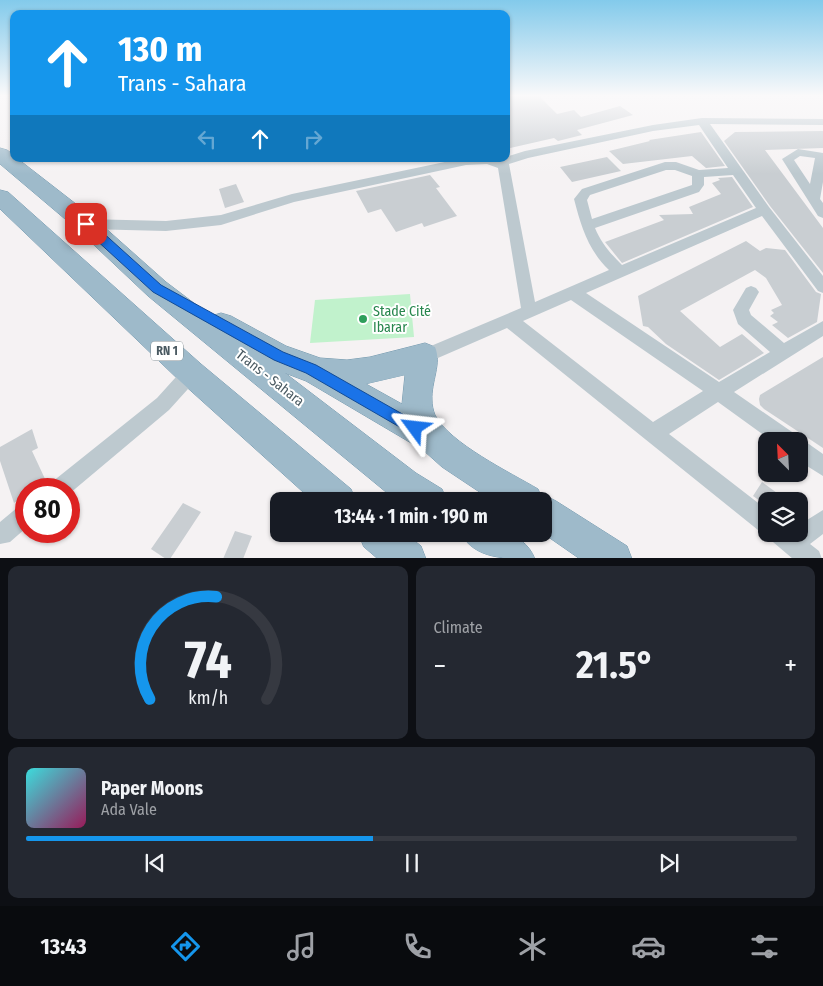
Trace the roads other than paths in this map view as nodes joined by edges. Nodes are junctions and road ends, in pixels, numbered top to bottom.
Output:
1 (695, 122) edge
2 (703, 122) edge
3 (0, 154) edge
4 (510, 158) edge
5 (461, 162) edge
6 (496, 162) edge
7 (736, 171) junction
8 (698, 174) junction
9 (0, 197) edge
10 (814, 199) dead end
11 (764, 210) junction
12 (823, 212) edge
13 (86, 224) junction
14 (587, 226) junction
15 (620, 272) junction
16 (823, 287) edge
17 (157, 289) junction
18 (751, 292) dead end
19 (573, 293) junction
20 (529, 311) junction
21 (508, 319) junction
22 (823, 328) edge
23 (783, 353) junction
24 (425, 356) junction
25 (311, 369) junction
26 (191, 373) junction
27 (719, 392) junction
28 (775, 432) edge
29 (652, 433) junction
30 (432, 438) junction
31 (808, 455) edge
32 (823, 466) edge
33 (72, 478) edge
34 (329, 492) edge
35 (416, 492) edge
36 (511, 492) edge
37 (758, 516) edge
38 (552, 518) edge
39 (823, 521) edge
40 (15, 523) edge
41 (808, 528) edge
42 (1, 534) edge
43 (387, 542) edge
44 (491, 542) edge
45 (791, 542) edge
46 (408, 558) edge
47 (516, 558) edge
48 (614, 558) edge
49 (811, 558) edge

1 - 4 street
2 - 7 street
3 - 13 highway, Trans - Sahara
5 - 13 street
6 - 20 street
7 - 8 street
7 - 11 street
8 - 14 street
8 - 14 street
9 - 26 highway, RN 1
10 - 12 street
11 - 15 street
11 - 16 street
13 - 17 highway, Trans - Sahara
14 - 15 street
15 - 19 street
17 - 25 highway
17 - 35 highway, Trans - Sahara
18 - 23 street
19 - 20 street
19 - 27 street
20 - 21 street
21 - 24 street
21 - 29 street
22 - 23 street
23 - 27 street
24 - 25 highway
24 - 30 highway
25 - 30 highway
26 - 33 street
26 - 34 highway, RN 1
27 - 28 street
27 - 29 street
29 - 37 street
30 - 36 highway
31 - 32 street
38 - 48 highway
39 - 41 street
40 - 42 street
43 - 46 highway
44 - 47 highway
45 - 49 street

